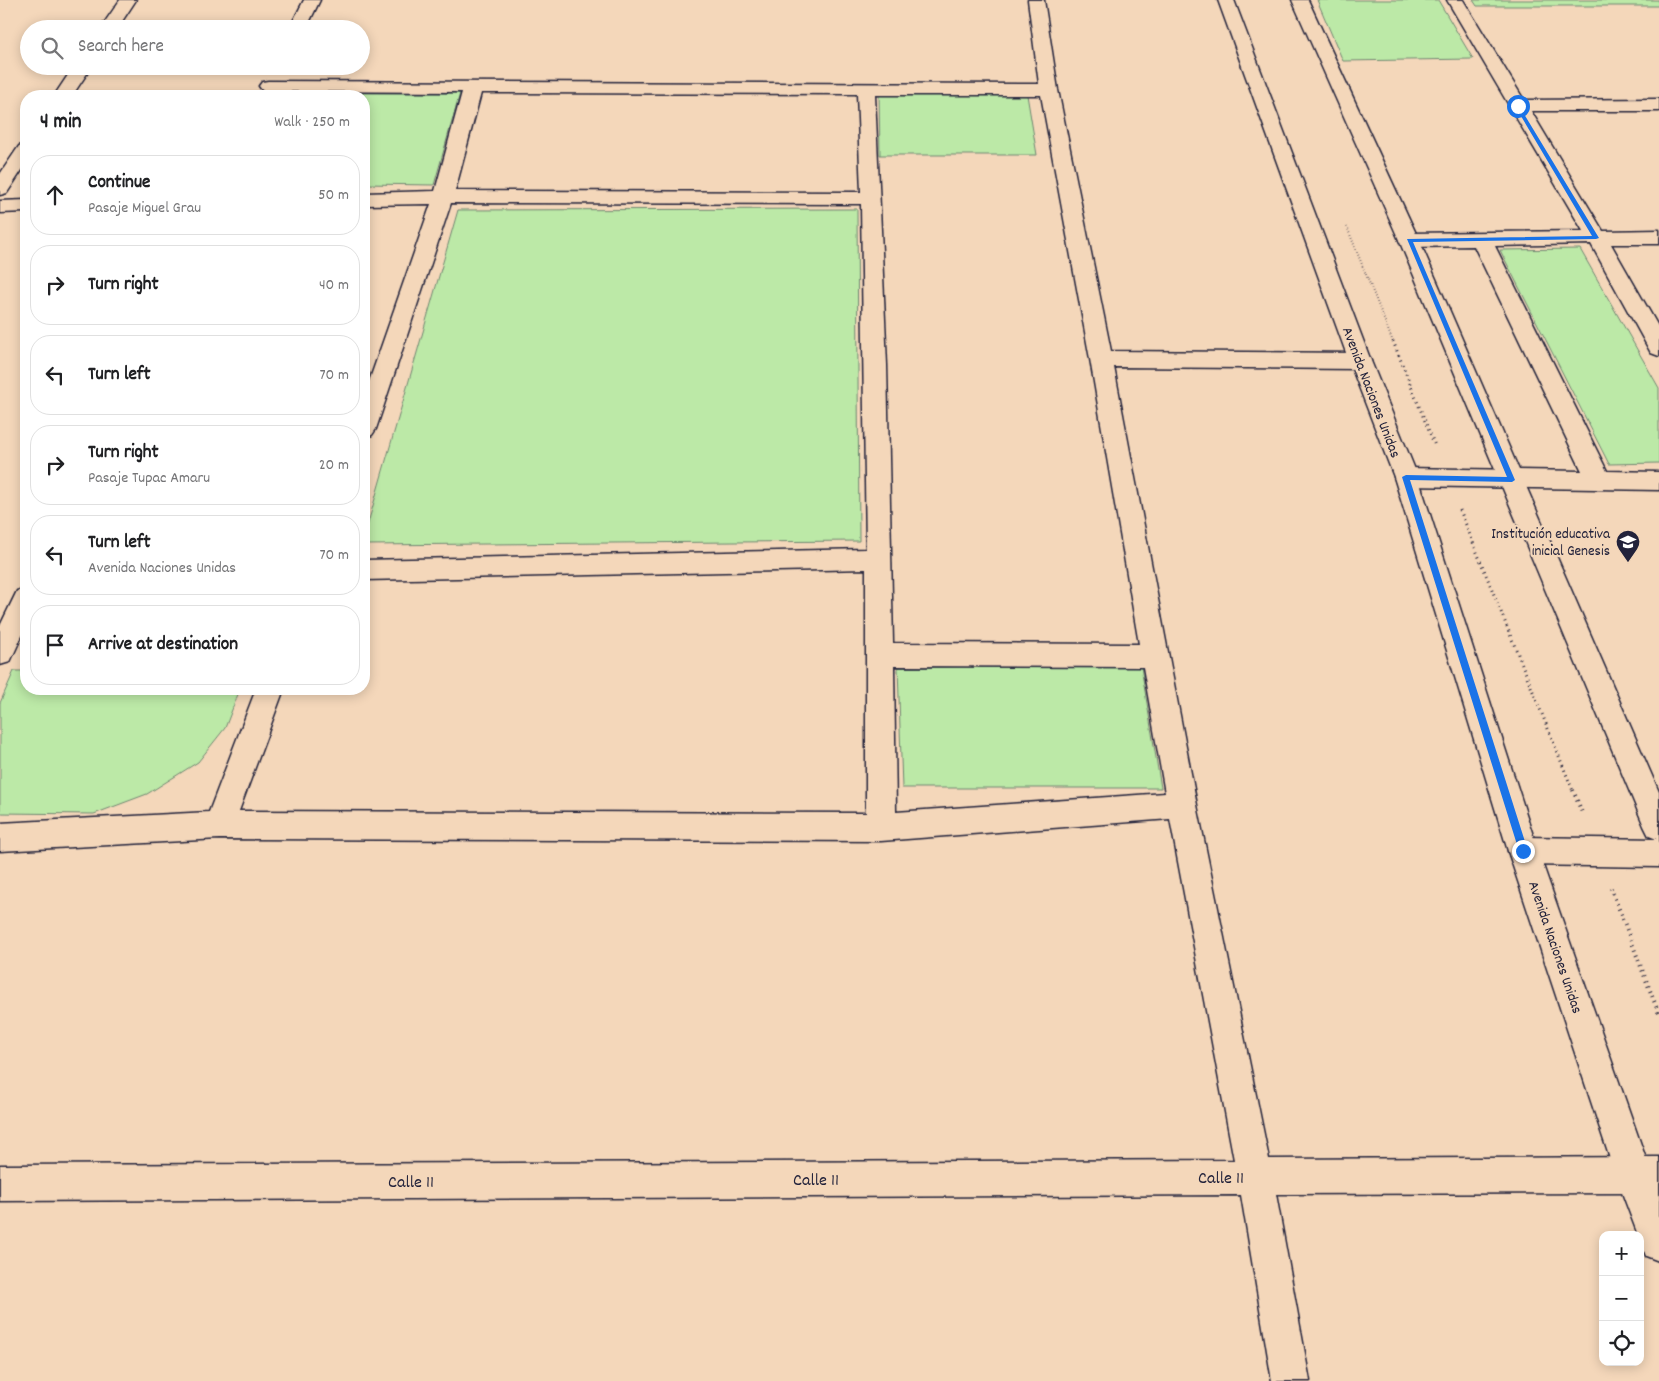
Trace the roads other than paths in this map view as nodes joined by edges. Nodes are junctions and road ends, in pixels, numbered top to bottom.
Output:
1 (128, 0) edge
2 (312, 0) edge
3 (1036, 0) edge
4 (1226, 0) edge
5 (1300, 0) edge
6 (1455, 0) edge
7 (114, 20) edge
8 (302, 20) edge
9 (77, 75) edge
10 (274, 75) edge
11 (473, 87) junction
12 (866, 88) junction
13 (67, 90) edge
14 (266, 90) edge
15 (318, 90) edge
16 (1049, 90) junction
17 (1659, 105) edge
18 (1518, 106) junction
19 (20, 159) edge
20 (0, 189) edge
21 (443, 197) junction
22 (871, 198) junction
23 (370, 199) edge
24 (0, 206) edge
25 (20, 206) edge
26 (1659, 237) edge
27 (1596, 238) junction
28 (1481, 239) junction
29 (1410, 240) junction
30 (1659, 348) edge
31 (1101, 359) junction
32 (1360, 361) junction
33 (370, 411) edge
34 (1406, 477) junction
35 (1512, 480) junction
36 (1599, 480) junction
37 (1659, 480) edge
38 (878, 559) junction
39 (370, 570) edge
40 (20, 612) edge
41 (0, 654) edge
42 (880, 654) junction
43 (1155, 656) junction
44 (268, 695) edge
45 (1182, 805) junction
46 (218, 825) junction
47 (1659, 826) edge
48 (881, 827) junction
49 (0, 837) edge
50 (1523, 851) junction
51 (1659, 853) edge
52 (1646, 1175) edge
53 (1255, 1176) junction
54 (0, 1183) edge
55 (1659, 1243) edge
56 (1291, 1381) edge

1 - 7 street
2 - 8 street
3 - 16 street
4 - 32 street, Avenida Naciones Unidas
5 - 29 street
6 - 18 street
9 - 13 street
10 - 14 street
11 - 12 street
11 - 15 street
11 - 21 street
12 - 16 street
12 - 22 street
16 - 31 street
17 - 18 street
18 - 27 street
19 - 20 street
21 - 22 street
21 - 23 street
21 - 33 street
22 - 38 street
24 - 25 street
26 - 27 street
27 - 28 street
27 - 30 street
28 - 29 street
28 - 36 street
29 - 35 street
31 - 32 street
31 - 43 street
32 - 34 street, Avenida Naciones Unidas
34 - 35 street
34 - 50 street, Avenida Naciones Unidas
35 - 36 street
35 - 47 street
36 - 37 street
38 - 39 street
38 - 42 street
40 - 41 street
42 - 43 street
42 - 48 street
43 - 45 street
44 - 46 street
45 - 48 street
45 - 53 street
46 - 48 street
46 - 49 street
50 - 51 street
50 - 52 street, Avenida Naciones Unidas
52 - 53 street, Calle 11
52 - 55 street, Avenida Naciones Unidas
53 - 54 street, Calle 11
53 - 56 street

